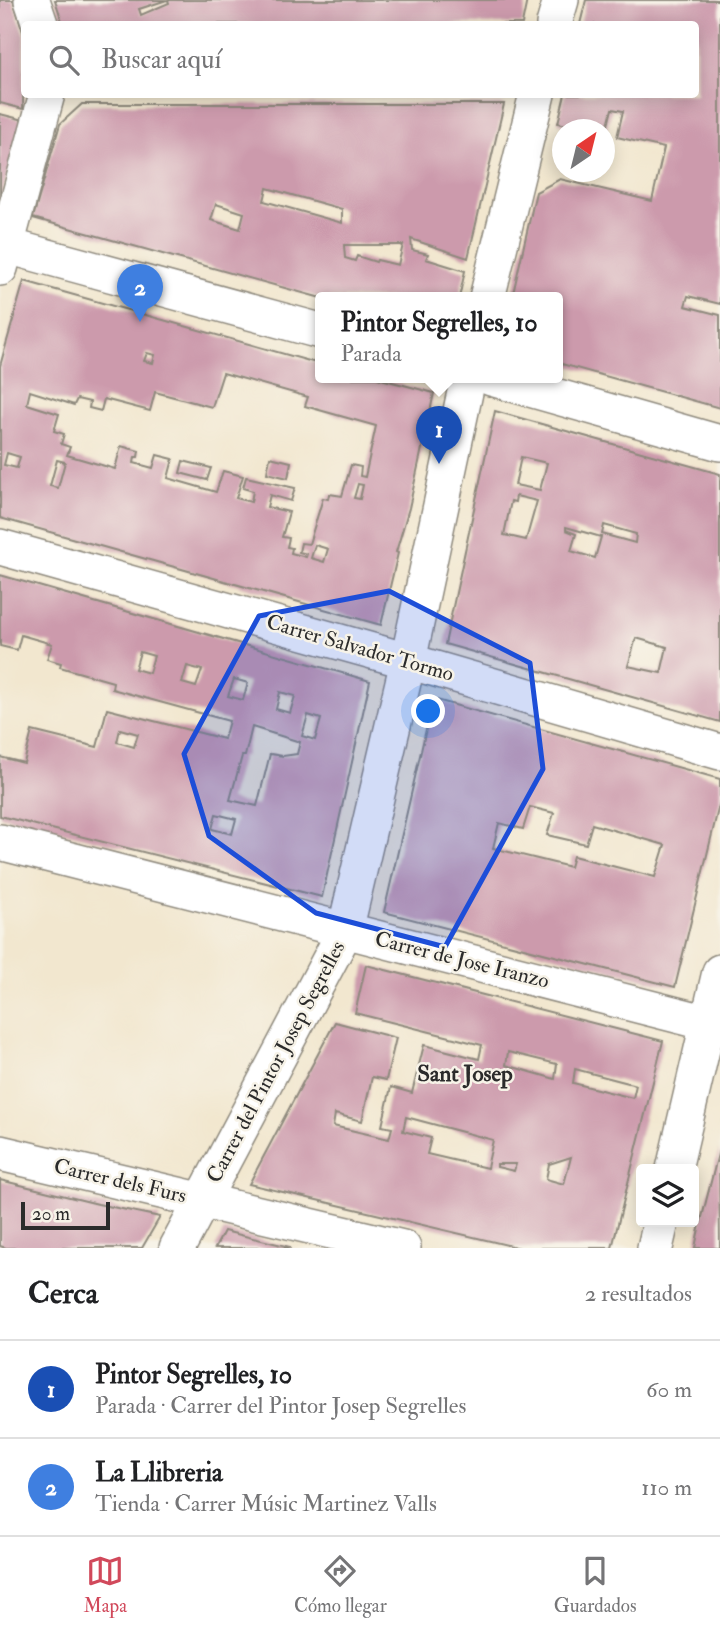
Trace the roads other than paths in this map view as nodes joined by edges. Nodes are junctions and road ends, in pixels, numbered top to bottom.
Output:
1 (32, 0) edge
2 (561, 0) edge
3 (39, 21) edge
4 (555, 21) edge
5 (46, 98) edge
6 (536, 98) edge
7 (2, 253) edge
8 (489, 292) edge
9 (315, 330) edge
10 (467, 383) edge
11 (509, 383) edge
12 (720, 443) edge
13 (0, 547) edge
14 (408, 661) junction
15 (720, 752) edge
16 (0, 842) edge
17 (345, 931) junction
18 (720, 972) edge
19 (714, 1024) edge
20 (0, 1153) edge
21 (675, 1164) edge
22 (202, 1200) junction
23 (660, 1227) edge
24 (177, 1248) edge
25 (404, 1248) edge
26 (655, 1248) edge

1 - 3 street
2 - 4 street
5 - 7 street
6 - 8 street
7 - 9 street
10 - 14 street, Carrer del Pintor Josep Segrelles
11 - 12 street
13 - 14 street, Carrer Salvador Tormo
14 - 15 street, Carrer Salvador Tormo
14 - 17 street, Carrer del Pintor Josep Segrelles
16 - 17 street, Carrer de Jose Iranzo
17 - 19 street, Carrer de Jose Iranzo
17 - 22 street, Carrer del Pintor Josep Segrelles
18 - 19 street
19 - 21 street
20 - 22 street, Carrer dels Furs
22 - 24 street, Carrer del Pintor Josep Segrelles
22 - 25 street, Carrer dels Furs
23 - 26 street

